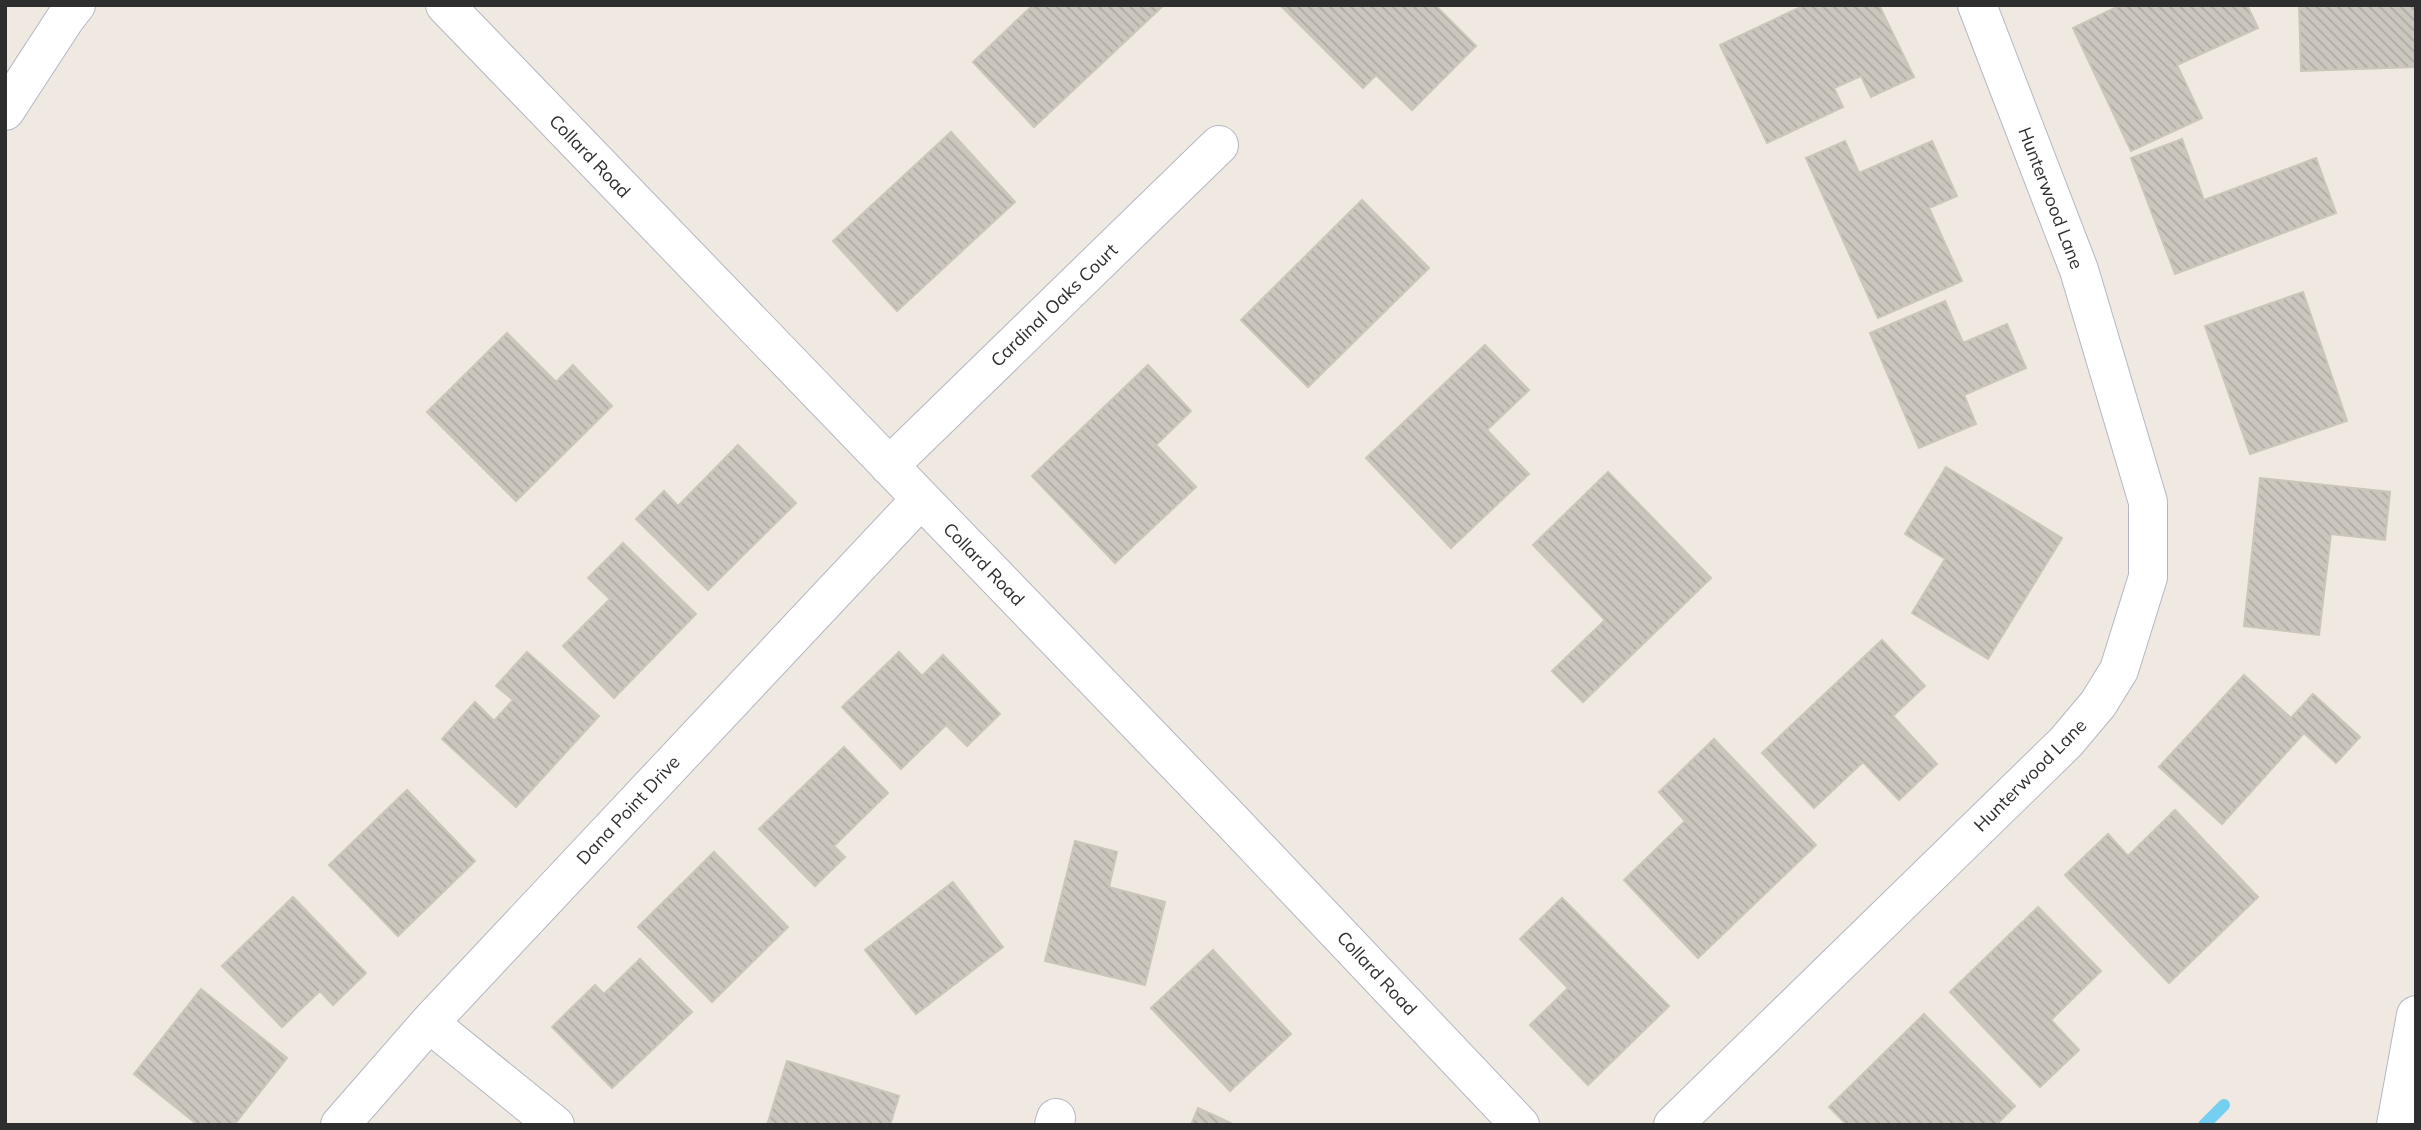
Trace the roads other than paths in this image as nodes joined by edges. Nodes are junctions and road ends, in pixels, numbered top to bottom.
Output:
1 (76, 5) edge
2 (445, 5) edge
3 (1977, 5) edge
4 (5, 111) edge
5 (1219, 145) dead end
6 (888, 466) junction
7 (921, 499) junction
8 (2416, 1015) edge
9 (429, 1023) junction
10 (340, 1125) edge
11 (555, 1125) edge
12 (1520, 1125) edge
13 (1673, 1125) edge
14 (2396, 1125) edge

1 - 4 street
2 - 6 street, Collard Road
3 - 13 street, Hunterwood Lane
5 - 6 street, Cardinal Oaks Court
6 - 7 street, Collard Road
7 - 9 street, Dana Point Drive
7 - 12 street, Collard Road
8 - 14 street
9 - 10 street, Dana Point Drive
9 - 11 street

